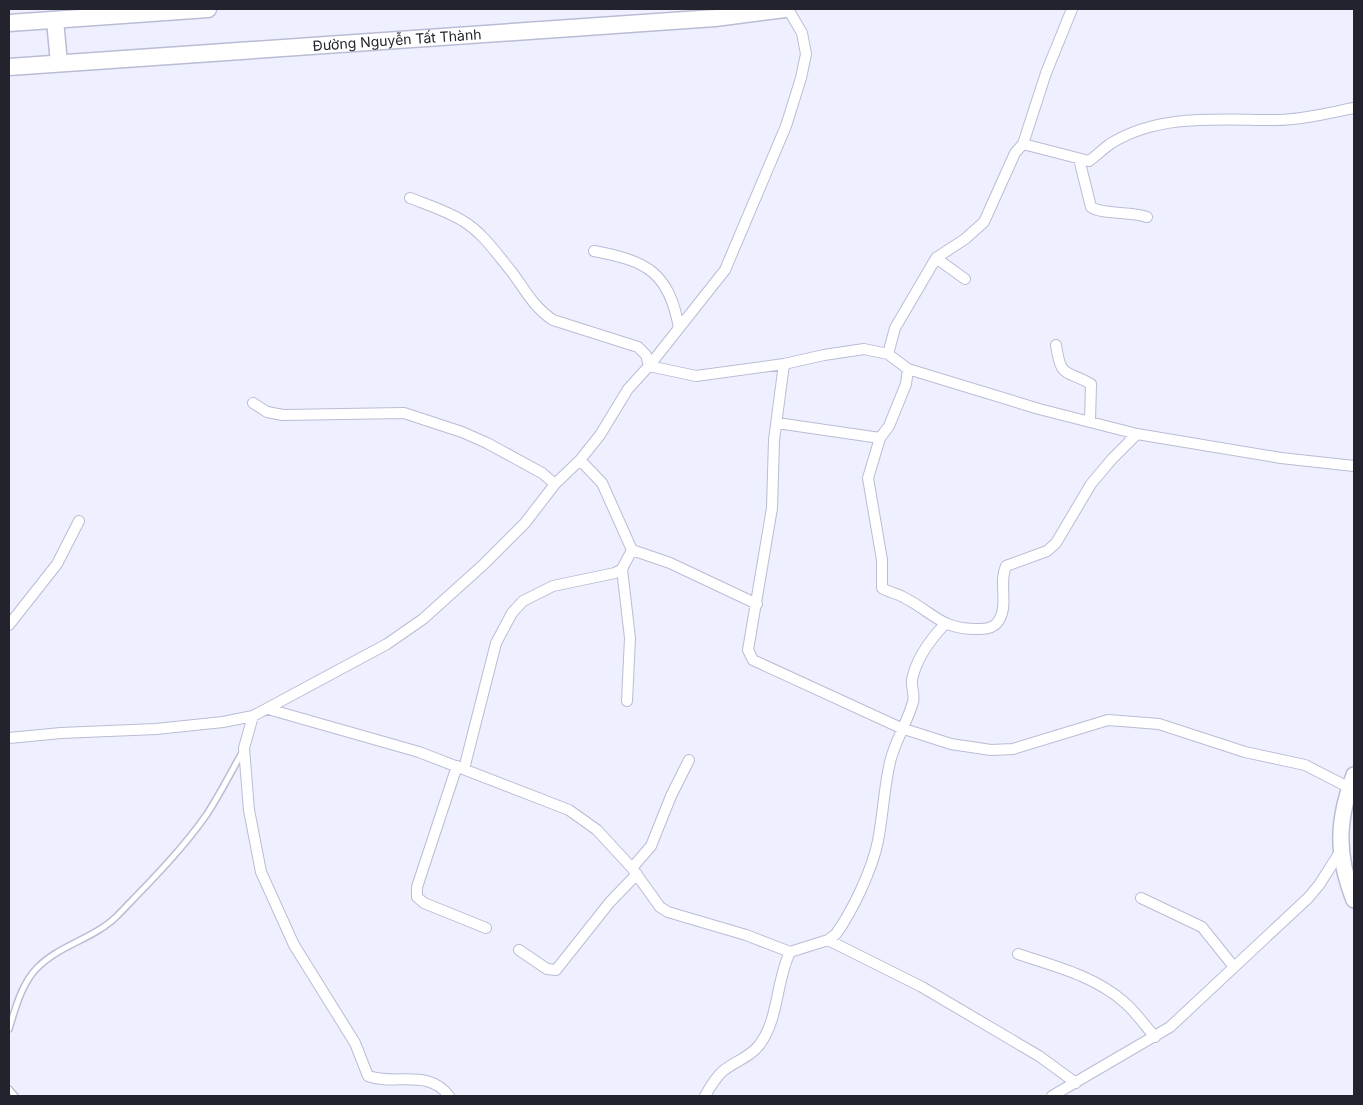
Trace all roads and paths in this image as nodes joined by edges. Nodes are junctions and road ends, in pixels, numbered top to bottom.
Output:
1 (208, 9) edge
2 (786, 9) edge
3 (1072, 9) edge
4 (55, 20) junction
5 (9, 23) edge
6 (59, 63) junction
7 (9, 67) edge
8 (1354, 108) edge
9 (1023, 144) junction
10 (1079, 159) junction
11 (410, 198) dead end
12 (1147, 217) dead end
13 (594, 251) dead end
14 (936, 258) junction
15 (965, 279) dead end
16 (678, 328) junction
17 (1056, 345) dead end
18 (888, 354) junction
19 (784, 364) junction
20 (649, 366) junction
21 (908, 369) junction
22 (252, 403) dead end
23 (1090, 421) junction
24 (777, 423) junction
25 (1138, 434) junction
26 (880, 438) junction
27 (580, 460) junction
28 (1354, 466) edge
29 (555, 484) junction
30 (79, 521) dead end
31 (632, 550) junction
32 (622, 569) junction
33 (757, 604) junction
34 (9, 624) edge
35 (944, 624) junction
36 (627, 701) dead end
37 (268, 709) junction
38 (253, 716) junction
39 (901, 728) junction
40 (9, 738) edge
41 (244, 748) junction
42 (689, 760) dead end
43 (460, 768) junction
44 (1352, 782) edge
45 (1340, 852) junction
46 (634, 871) junction
47 (1142, 898) dead end
48 (1354, 900) edge
49 (486, 928) dead end
50 (828, 940) junction
51 (519, 950) dead end
52 (790, 952) junction
53 (1018, 954) dead end
54 (1234, 967) junction
55 (9, 1030) edge
56 (1155, 1037) junction
57 (1076, 1082) junction
58 (9, 1089) edge
59 (15, 1096) edge
60 (449, 1096) edge
61 (705, 1096) edge
62 (1052, 1096) edge

1 - 4 main road
2 - 6 main road, Đường Nguyễn Tất Thành
2 - 16 street
3 - 9 street
4 - 5 main road
4 - 6 main road
6 - 7 main road, Đường Nguyễn Tất Thành
8 - 10 street
9 - 10 street
9 - 14 street
10 - 12 street
11 - 20 street
13 - 16 street
14 - 15 street
14 - 18 street
16 - 20 street
17 - 23 street
18 - 19 street
18 - 21 street
19 - 20 street
19 - 24 street
20 - 27 street
21 - 23 street
21 - 26 street
22 - 29 street
23 - 25 street
24 - 26 street
24 - 33 street
25 - 28 street
25 - 35 street
26 - 35 street
27 - 29 street
27 - 31 street
29 - 37 street
30 - 34 street
31 - 32 street
31 - 33 street
32 - 36 street
32 - 43 street
33 - 39 street
35 - 39 street
37 - 38 street
37 - 43 street
38 - 40 street
38 - 41 street
39 - 44 street
39 - 50 street
41 - 55 lane
41 - 60 street
42 - 46 street
43 - 46 street
43 - 49 street
44 - 45 main road
45 - 48 main road
45 - 54 street
46 - 51 street
46 - 52 street
47 - 54 street
50 - 52 street
50 - 57 street
52 - 61 street
53 - 56 street
54 - 56 street
56 - 57 street
57 - 62 street
58 - 59 lane

